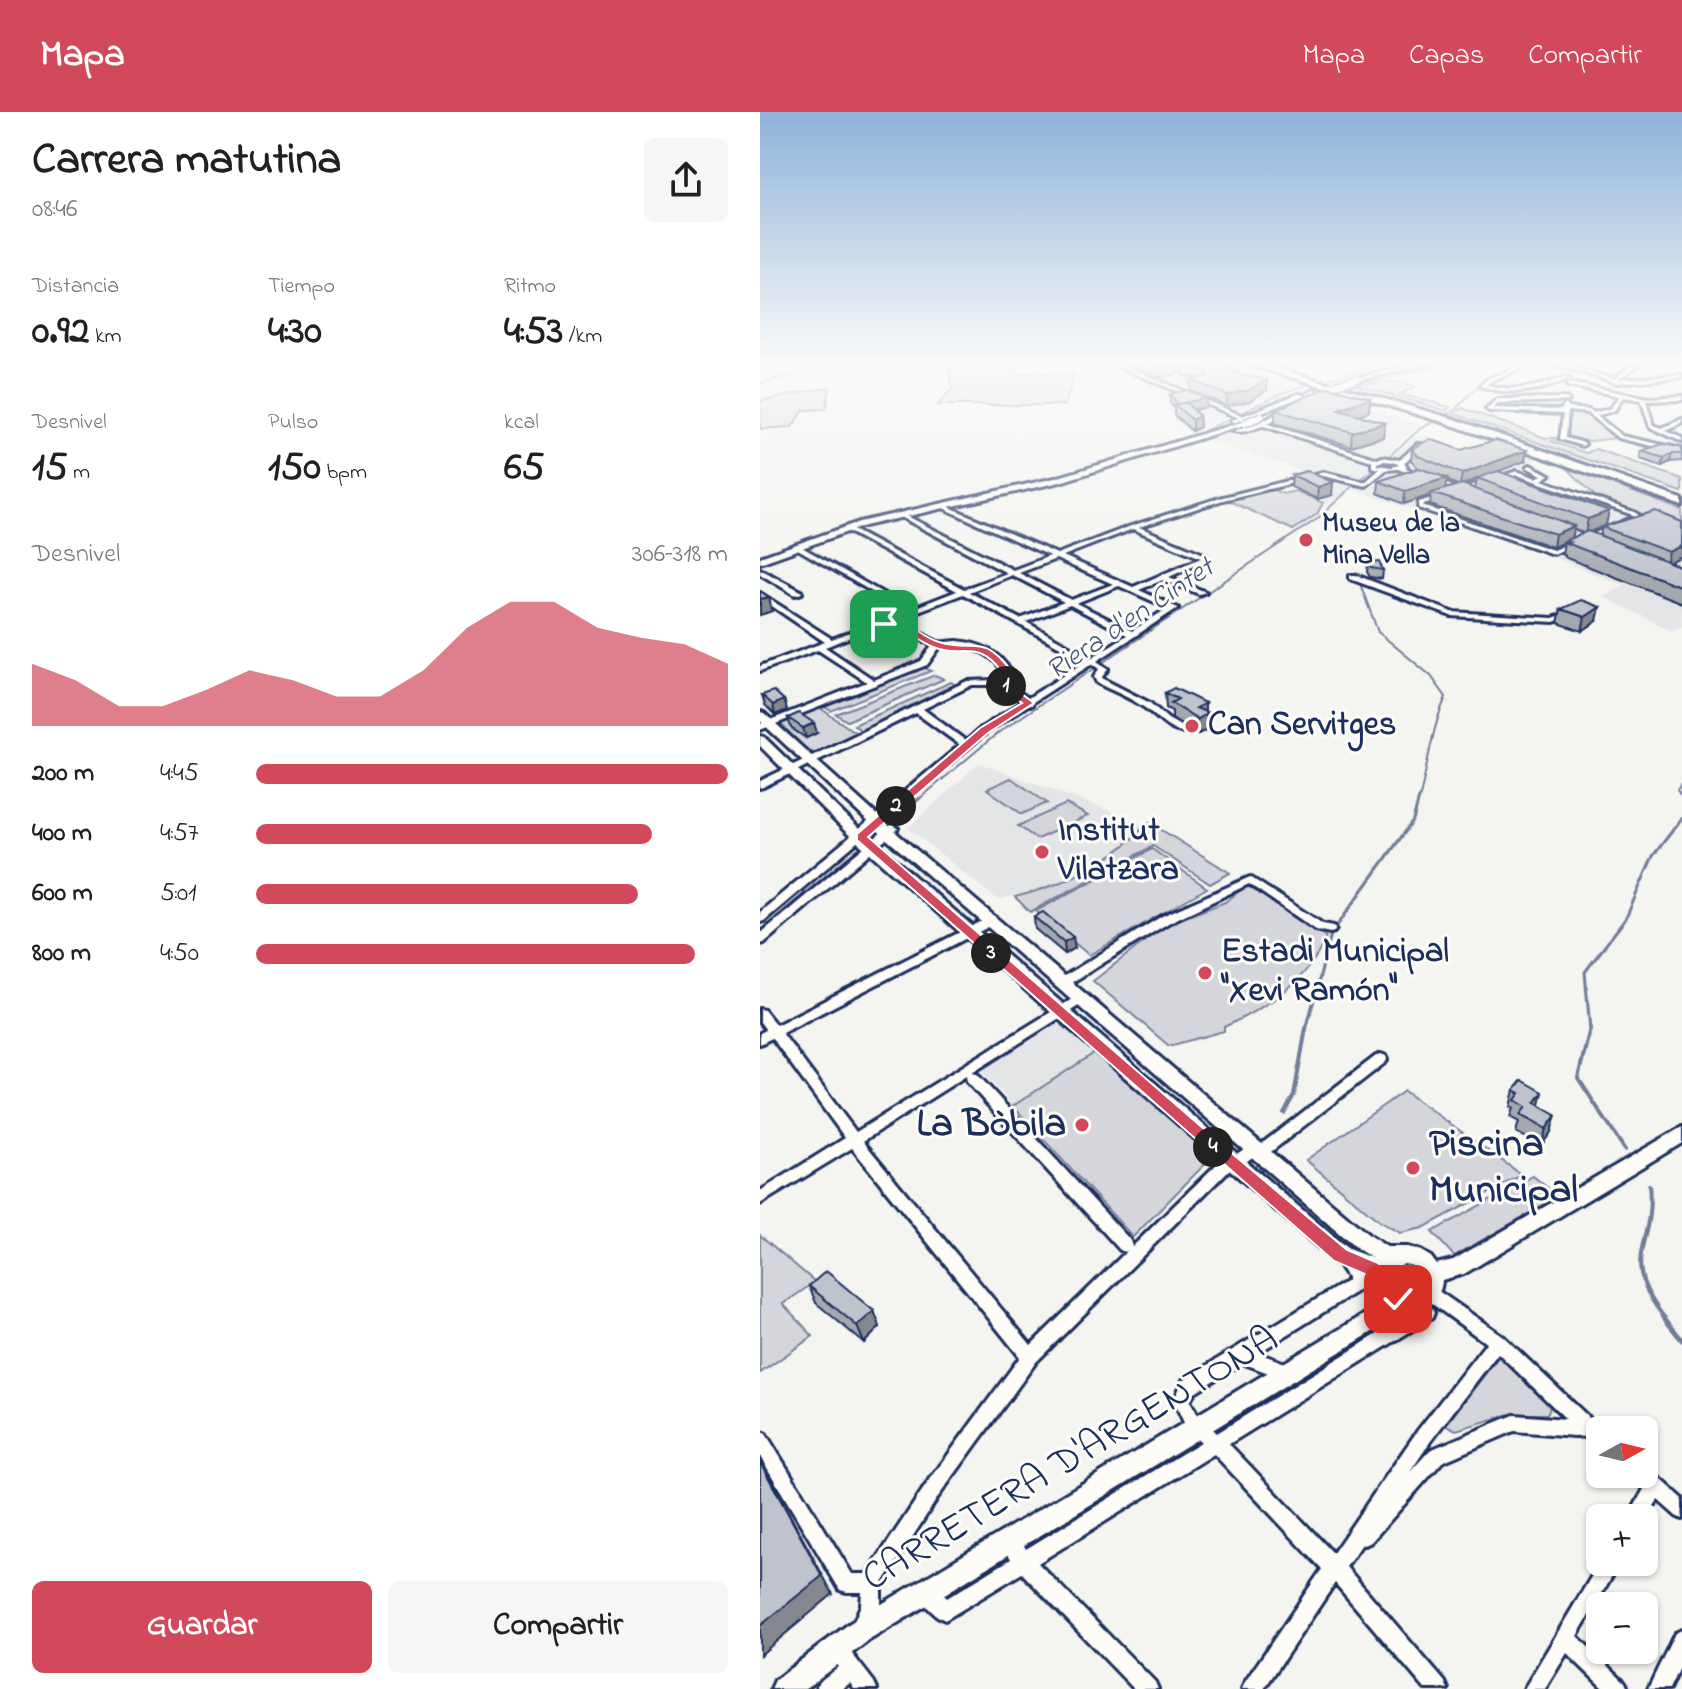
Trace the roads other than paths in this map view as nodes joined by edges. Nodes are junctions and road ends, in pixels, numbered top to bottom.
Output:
1 (1202, 438) edge
2 (1312, 438) edge
3 (1504, 438) edge
4 (1508, 438) edge
5 (1563, 438) edge
6 (1625, 438) edge
7 (1663, 438) edge
8 (1636, 442) junction
9 (1582, 444) dead end
10 (1419, 445) edge
11 (1682, 451) edge
12 (1376, 460) junction
13 (1401, 465) junction
14 (1530, 467) dead end
15 (1384, 469) junction
16 (1538, 479) junction
17 (1459, 491) junction
18 (1473, 496) edge
19 (1682, 496) edge
20 (1682, 503) edge
21 (943, 506) junction
22 (901, 515) junction
23 (1133, 527) junction
24 (847, 529) junction
25 (1572, 534) edge
26 (1587, 539) junction
27 (1600, 544) edge
28 (798, 547) junction
29 (1054, 558) junction
30 (760, 560) edge
31 (760, 571) edge
32 (1010, 574) junction
33 (1162, 577) junction
34 (1353, 577) dead end
35 (1118, 584) junction
36 (1133, 590) junction
37 (1202, 592) dead end
38 (798, 593) dead end
39 (964, 593) junction
40 (760, 595) edge
41 (1070, 603) junction
42 (1572, 612) edge
43 (913, 613) junction
44 (895, 620) junction
45 (1020, 622) junction
46 (1133, 635) junction
47 (831, 642) junction
48 (937, 645) junction
49 (819, 647) junction
50 (1094, 662) junction
51 (760, 669) edge
52 (999, 682) junction
53 (873, 683) junction
54 (1029, 703) junction
55 (917, 709) junction
56 (763, 722) edge
57 (1181, 730) dead end
58 (760, 739) edge
59 (966, 745) junction
60 (810, 761) junction
61 (789, 771) junction
62 (760, 785) edge
63 (886, 827) junction
64 (866, 842) junction
65 (760, 918) edge
66 (990, 921) junction
67 (1330, 929) dead end
68 (967, 931) junction
69 (760, 940) edge
70 (1062, 983) junction
71 (1081, 999) junction
72 (760, 1013) edge
73 (1059, 1013) junction
74 (767, 1036) edge
75 (1381, 1059) dead end
76 (972, 1078) dead end
77 (1682, 1134) edge
78 (855, 1141) junction
79 (1262, 1151) junction
80 (1229, 1161) junction
81 (760, 1198) edge
82 (1125, 1245) dead end
83 (1341, 1255) junction
84 (1401, 1255) junction
85 (1386, 1289) junction
86 (1429, 1293) junction
87 (1497, 1341) junction
88 (1240, 1354) junction
89 (1030, 1357) junction
90 (1290, 1373) junction
91 (1586, 1427) edge
92 (1197, 1428) junction
93 (1586, 1433) edge
94 (760, 1440) edge
95 (1217, 1444) junction
96 (1657, 1488) edge
97 (1682, 1510) edge
98 (1010, 1541) junction
99 (1024, 1562) junction
100 (1336, 1570) junction
101 (1603, 1576) edge
102 (872, 1583) junction
103 (926, 1590) junction
104 (859, 1632) junction
105 (1566, 1639) junction
106 (1682, 1640) edge
107 (843, 1659) junction
108 (784, 1689) edge
109 (826, 1689) edge
110 (867, 1689) edge
111 (1148, 1689) edge
112 (1252, 1689) edge
113 (1438, 1689) edge
114 (1534, 1689) edge
115 (1618, 1689) edge
116 (1658, 1689) edge

1 - 21 street
2 - 12 street
3 - 20 highway
4 - 19 highway
5 - 9 street
6 - 8 street
7 - 8 street
8 - 11 street
10 - 13 street
12 - 13 street
12 - 15 street
13 - 15 street
13 - 17 street
14 - 16 street
15 - 23 street
16 - 17 street
16 - 26 street
17 - 18 street
17 - 26 street
21 - 22 street
21 - 29 street
22 - 24 street
22 - 32 street
23 - 29 street
23 - 33 street
24 - 28 street
24 - 39 street
25 - 26 street
26 - 27 street
28 - 30 street
28 - 43 street
29 - 32 street
29 - 35 street
31 - 38 street
32 - 39 street
32 - 41 street
33 - 36 street
33 - 37 street
34 - 42 street
35 - 36 street
35 - 41 street
36 - 46 street
39 - 43 street
39 - 45 street
40 - 47 street
41 - 45 street
41 - 46 street
43 - 44 street
44 - 47 street
44 - 48 street
45 - 50 street
46 - 50 street
47 - 49 street
48 - 52 street
48 - 53 street
49 - 51 street
49 - 53 street
50 - 54 street
50 - 57 street
52 - 54 street
52 - 55 street
53 - 56 street
54 - 59 street
55 - 59 street
55 - 60 street
56 - 60 street
58 - 61 street
59 - 63 street
60 - 61 street
60 - 63 street
61 - 62 street
61 - 64 street
63 - 64 street
63 - 66 street
64 - 65 street
64 - 68 street
64 - 69 street
66 - 68 street
66 - 70 street
67 - 70 street
68 - 73 street
68 - 74 street
70 - 71 street
71 - 73 street
71 - 79 street
72 - 74 street
73 - 78 street
73 - 80 street
74 - 78 street
75 - 79 street
76 - 82 street
77 - 86 street
78 - 81 street
78 - 89 street
79 - 80 street
79 - 84 street
80 - 83 street
80 - 89 street
83 - 85 street
83 - 88 street
84 - 85 street
84 - 86 street
85 - 86 street
85 - 90 street, CARRETERA D'ARGENTONA
86 - 87 street
86 - 95 street
87 - 91 street
87 - 100 street
88 - 90 street
88 - 92 street
89 - 102 street
90 - 92 street, CARRETERA D'ARGENTONA
92 - 95 street
92 - 98 street, CARRETERA D'ARGENTONA
93 - 100 street
94 - 102 street
95 - 99 street
95 - 100 street
96 - 97 street
98 - 99 street
98 - 103 street, CARRETERA D'ARGENTONA
99 - 103 street
99 - 111 street
100 - 112 street
100 - 113 street
101 - 105 street
102 - 104 street
103 - 104 street, CARRETERA D'ARGENTONA
104 - 107 street, CARRETERA D'ARGENTONA
105 - 114 street
105 - 115 street
106 - 116 street
107 - 108 street, CARRETERA D'ARGENTONA
107 - 109 street, CARRETERA D'ARGENTONA
107 - 110 street

